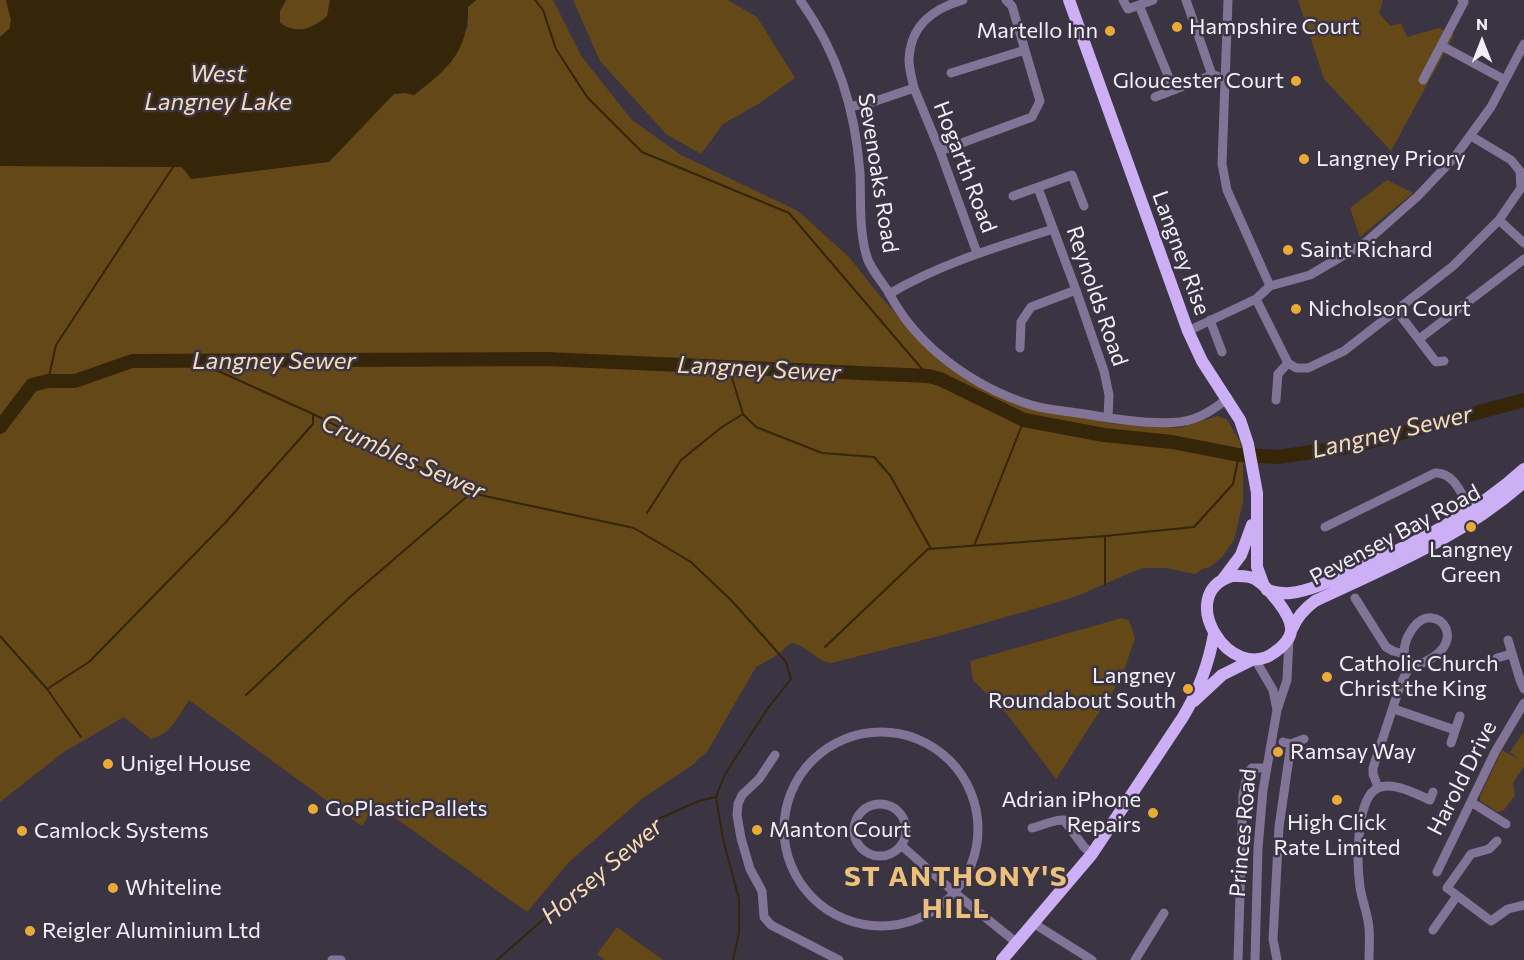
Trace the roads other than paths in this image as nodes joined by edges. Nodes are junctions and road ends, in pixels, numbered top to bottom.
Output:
1 (800, 0) edge
2 (963, 0) edge
3 (1006, 0) edge
4 (1069, 0) edge
5 (1153, 0) edge
6 (1186, 0) edge
7 (1228, 0) edge
8 (1463, 1) edge
9 (1126, 5) edge
10 (1139, 5) junction
11 (1524, 44) edge
12 (1442, 46) junction
13 (1025, 50) junction
14 (951, 73) dead end
15 (1212, 75) junction
16 (1226, 76) junction
17 (1423, 80) dead end
18 (1505, 80) junction
19 (914, 88) junction
20 (1174, 90) junction
21 (1155, 96) dead end
22 (851, 106) junction
23 (1471, 136) junction
24 (940, 151) junction
25 (1038, 188) junction
26 (1013, 196) dead end
27 (1084, 206) dead end
28 (1499, 220) junction
29 (1053, 229) junction
30 (1524, 243) edge
31 (977, 253) junction
32 (1524, 259) edge
33 (1270, 286) junction
34 (1076, 290) junction
35 (889, 294) junction
36 (1256, 299) junction
37 (1397, 311) junction
38 (1210, 321) junction
39 (1188, 331) junction
40 (1419, 339) junction
41 (1020, 348) dead end
42 (1222, 352) dead end
43 (1444, 361) dead end
44 (1288, 363) junction
45 (1228, 398) junction
46 (1276, 400) dead end
47 (1108, 418) junction
48 (1524, 469) edge
49 (1524, 483) edge
50 (1471, 511) junction
51 (1256, 514) junction
52 (1325, 527) dead end
53 (1223, 579) junction
54 (1265, 588) junction
55 (1362, 601) dead end
56 (1214, 634) junction
57 (1290, 634) junction
58 (1508, 640) dead end
59 (1404, 654) junction
60 (1511, 654) junction
61 (1497, 658) dead end
62 (1254, 660) junction
63 (1411, 664) junction
64 (1524, 689) edge
65 (1524, 703) edge
66 (1191, 704) junction
67 (1394, 709) junction
68 (1277, 710) junction
69 (1460, 716) dead end
70 (1455, 730) junction
71 (1304, 739) dead end
72 (1451, 742) dead end
73 (775, 755) dead end
74 (1267, 768) junction
75 (1378, 787) junction
76 (1433, 792) dead end
77 (1471, 802) junction
78 (1506, 824) dead end
79 (1032, 828) dead end
80 (1497, 840) dead end
81 (902, 846) junction
82 (1092, 854) junction
83 (1437, 872) dead end
84 (955, 893) junction
85 (1457, 896) junction
86 (1524, 905) edge
87 (1164, 913) dead end
88 (1033, 923) junction
89 (1433, 930) dead end
90 (1017, 943) junction
91 (332, 960) edge
92 (341, 960) edge
93 (839, 960) edge
94 (1002, 960) edge
95 (1092, 960) edge
96 (1135, 960) edge
97 (1238, 960) edge
98 (1255, 960) edge
99 (1277, 960) edge
100 (1369, 960) edge

1 - 22 street, Sevenoaks Road
2 - 19 street
3 - 13 street
4 - 39 main road, Langney Rise
5 - 10 street
6 - 15 street
7 - 16 street
8 - 12 street
9 - 10 street
10 - 20 street
11 - 18 street
12 - 17 street
12 - 18 street
13 - 14 street
13 - 24 street
15 - 16 street
15 - 20 street
16 - 33 street
18 - 23 street
19 - 22 street, Hogarth Road
19 - 24 street, Hogarth Road
20 - 21 street
22 - 35 street, Sevenoaks Road
23 - 28 street
23 - 33 street
24 - 31 street, Hogarth Road
25 - 26 street, Reynolds Road
25 - 27 street, Reynolds Road
25 - 29 street, Reynolds Road
28 - 30 street
28 - 37 street
29 - 31 street
29 - 34 street, Reynolds Road
31 - 35 street
32 - 40 street
33 - 36 street
34 - 41 street
34 - 47 street, Reynolds Road
35 - 47 street, Sevenoaks Road
36 - 38 street
36 - 44 street
37 - 40 street
37 - 44 street
38 - 39 street
38 - 42 street
39 - 45 main road, Langney Rise
40 - 43 street
44 - 46 street
45 - 47 street, Sevenoaks Road
45 - 51 main road, Langney Rise
48 - 50 main road, Pevensey Bay Road
49 - 57 main road, Pevensey Bay Road
50 - 52 street
50 - 54 main road, Pevensey Bay Road
51 - 53 main road, Langney Rise
51 - 54 main road, Langney Rise
53 - 54 main road
53 - 56 main road
54 - 57 main road
55 - 59 street
56 - 62 main road
56 - 66 main road
57 - 62 main road
57 - 68 street, Princes Road
58 - 60 street
59 - 63 street
59 - 63 street
60 - 61 street
60 - 64 street
62 - 66 main road
62 - 68 street, Princes Road
63 - 67 street
65 - 77 street, Harold Drive
66 - 82 main road
67 - 70 street
67 - 75 street
68 - 74 street, Princes Road
69 - 70 street
70 - 72 street
71 - 99 street
73 - 93 street
74 - 97 street
74 - 98 street, Princes Road
75 - 76 street
75 - 100 street
77 - 78 street
77 - 83 street, Harold Drive
79 - 82 street
80 - 85 street
81 - 81 street
81 - 84 street
82 - 88 main road
84 - 84 street
84 - 90 street
85 - 86 street
85 - 89 street
87 - 96 street
88 - 90 main road
88 - 95 street
90 - 94 main road
91 - 92 street

